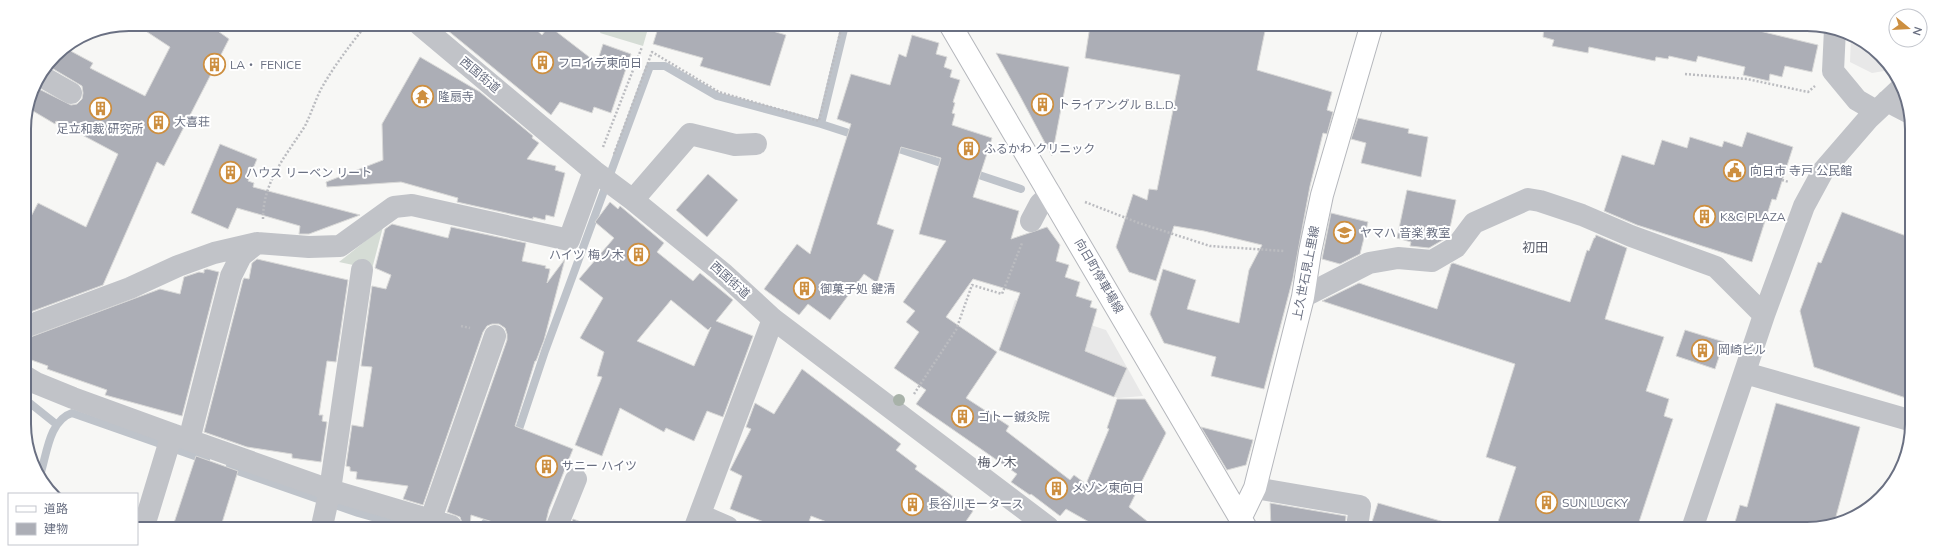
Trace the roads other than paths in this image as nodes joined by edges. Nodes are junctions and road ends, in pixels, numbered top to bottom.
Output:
1 (427, 31) edge
2 (954, 31) edge
3 (1370, 31) edge
4 (1836, 35) edge
5 (45, 78) edge
6 (72, 93) dead end
7 (1888, 101) edge
8 (1903, 109) edge
9 (756, 144) dead end
10 (600, 174) junction
11 (1051, 194) junction
12 (634, 200) junction
13 (1031, 221) road end
14 (258, 243) junction
15 (362, 270) dead end
16 (1303, 297) junction
17 (1764, 315) junction
18 (773, 319) junction
19 (31, 325) edge
20 (495, 336) dead end
21 (1745, 373) junction
22 (31, 380) edge
23 (1905, 419) edge
24 (181, 437) junction
25 (576, 479) dead end
26 (1255, 488) junction
27 (330, 490) junction
28 (697, 521) edge
29 (146, 522) edge
30 (323, 522) edge
31 (438, 522) edge
32 (441, 522) edge
33 (559, 522) edge
34 (1041, 522) edge
35 (1239, 522) edge
36 (1242, 522) edge
37 (1358, 522) edge
38 (1694, 522) edge

1 - 10 street, 西国街道
2 - 11 main road, 向日町停車場線
3 - 16 main road, 上久世石見上里線
4 - 7 street
5 - 6 street
7 - 8 street
7 - 17 street
9 - 12 street
10 - 12 street, 西国街道
10 - 14 street
11 - 13 street
11 - 35 main road, 向日町停車場線
12 - 18 street, 西国街道
14 - 19 street
14 - 24 street
15 - 27 street
16 - 17 street
16 - 26 main road, 上久世石見上里線
17 - 21 street
18 - 28 street
18 - 34 street, 西国街道
20 - 32 street
21 - 23 street
21 - 38 street
22 - 24 street
24 - 27 street
24 - 29 street
25 - 33 street
26 - 36 main road, 上久世石見上里線
26 - 37 street
27 - 30 street
27 - 31 street

